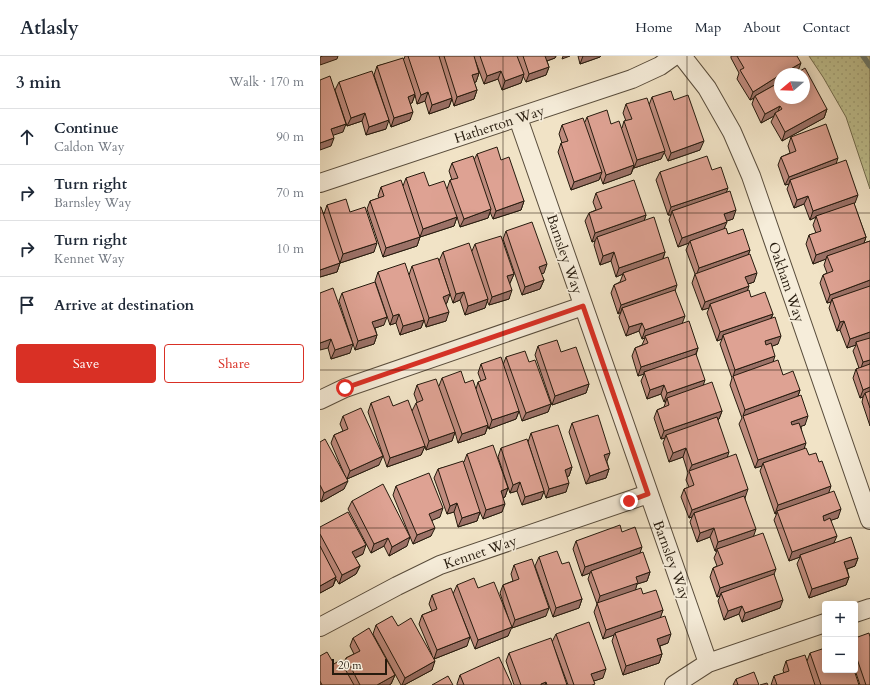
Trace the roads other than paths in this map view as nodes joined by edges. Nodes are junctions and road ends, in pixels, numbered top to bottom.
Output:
1 (674, 56) edge
2 (682, 56) edge
3 (518, 118) junction
4 (320, 183) edge
5 (583, 306) junction
6 (320, 400) edge
7 (648, 494) junction
8 (870, 520) edge
9 (870, 608) edge
10 (858, 612) edge
11 (822, 624) edge
12 (320, 628) edge
13 (708, 663) junction
14 (674, 685) edge

1 - 3 street, Hatherton Way
2 - 8 street, Oakham Way
3 - 4 street, Hatherton Way
3 - 5 street, Barnsley Way
5 - 6 street
5 - 7 street, Barnsley Way
7 - 12 street, Kennet Way
7 - 13 street, Barnsley Way
9 - 10 street
11 - 13 street
13 - 14 street

